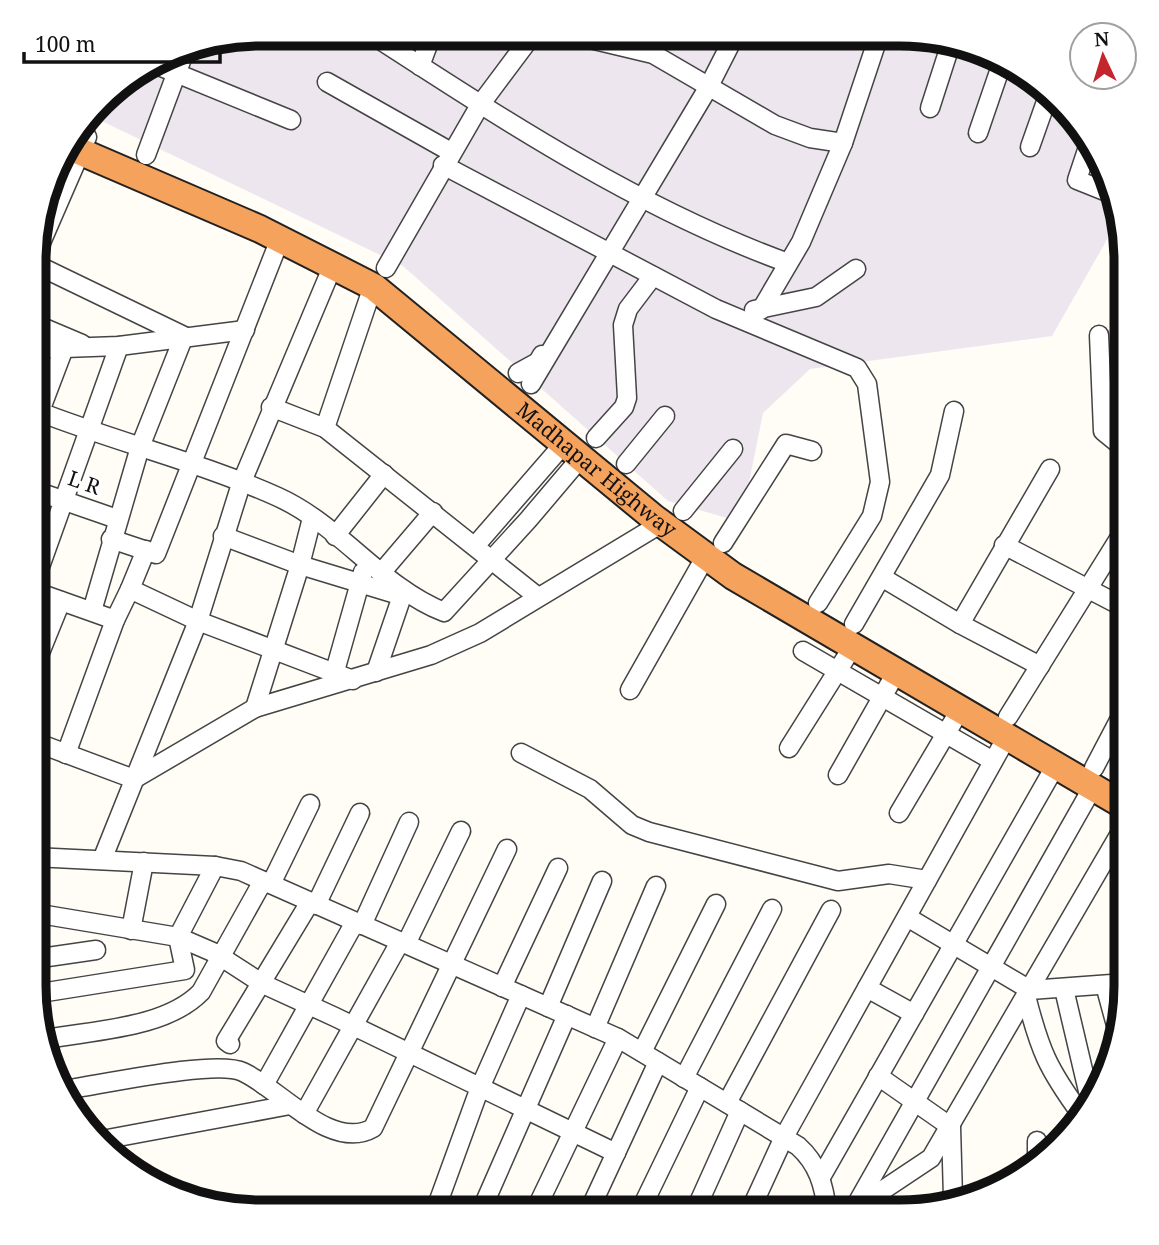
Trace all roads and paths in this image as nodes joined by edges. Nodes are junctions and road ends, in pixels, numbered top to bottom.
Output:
1 (389, 46) edge
2 (428, 46) edge
3 (524, 46) edge
4 (619, 46) edge
5 (729, 46) edge
6 (875, 46) edge
7 (948, 51) edge
8 (181, 61) edge
9 (420, 66) junction
10 (165, 68) edge
11 (999, 70) edge
12 (176, 73) junction
13 (327, 82) dead end
14 (708, 88) junction
15 (1045, 103) edge
16 (480, 105) junction
17 (930, 108) dead end
18 (291, 120) dead end
19 (978, 134) dead end
20 (80, 142) edge
21 (80, 142) edge
22 (843, 143) junction
23 (1030, 147) dead end
24 (1086, 154) edge
25 (146, 155) dead end
26 (447, 158) junction
27 (70, 160) edge
28 (1102, 190) edge
29 (640, 197) junction
30 (51, 214) edge
31 (278, 244) dead end
32 (607, 252) junction
33 (788, 263) junction
34 (386, 268) dead end
35 (46, 269) edge
36 (856, 269) dead end
37 (331, 270) dead end
38 (653, 276) junction
39 (371, 292) dead end
40 (716, 309) junction
41 (761, 310) junction
42 (46, 329) edge
43 (246, 330) junction
44 (184, 335) junction
45 (1099, 335) dead end
46 (119, 346) junction
47 (88, 347) junction
48 (64, 348) junction
49 (46, 349) edge
50 (524, 379) dead end
51 (46, 392) edge
52 (271, 407) junction
53 (954, 411) dead end
54 (665, 416) dead end
55 (46, 417) edge
56 (325, 428) junction
57 (87, 430) junction
58 (596, 438) dead end
59 (1113, 440) edge
60 (140, 447) junction
61 (561, 447) dead end
62 (733, 449) dead end
63 (812, 451) dead end
64 (578, 461) dead end
65 (192, 463) junction
66 (626, 464) dead end
67 (1050, 469) dead end
68 (384, 474) junction
69 (241, 484) junction
70 (46, 494) edge
71 (64, 499) junction
72 (682, 511) dead end
73 (433, 512) junction
74 (312, 518) junction
75 (117, 519) junction
76 (657, 526) dead end
77 (223, 536) junction
78 (335, 536) junction
79 (111, 539) junction
80 (723, 544) dead end
81 (1004, 545) junction
82 (475, 546) junction
83 (1113, 549) edge
84 (46, 550) edge
85 (146, 550) junction
86 (492, 559) junction
87 (703, 561) dead end
88 (300, 565) junction
89 (374, 567) junction
90 (883, 578) junction
91 (360, 581) junction
92 (130, 589) junction
93 (1088, 590) junction
94 (46, 596) edge
95 (538, 597) junction
96 (409, 598) junction
97 (61, 601) junction
98 (1113, 602) edge
99 (818, 603) dead end
100 (92, 611) junction
101 (115, 620) junction
102 (198, 621) junction
103 (854, 624) dead end
104 (960, 624) junction
105 (46, 638) edge
106 (274, 649) junction
107 (803, 651) dead end
108 (850, 651) dead end
109 (1040, 666) junction
110 (838, 670) junction
111 (335, 671) junction
112 (376, 673) junction
113 (893, 678) dead end
114 (354, 680) junction
115 (630, 690) dead end
116 (882, 697) junction
117 (255, 708) junction
118 (957, 715) dead end
119 (1008, 717) dead end
120 (947, 732) junction
121 (1113, 732) edge
122 (1004, 742) dead end
123 (46, 746) edge
124 (789, 748) dead end
125 (521, 752) dead end
126 (66, 754) junction
127 (993, 761) junction
128 (1094, 768) dead end
129 (1053, 770) dead end
130 (838, 775) dead end
131 (134, 779) junction
132 (1113, 786) edge
133 (1090, 792) dead end
134 (1113, 799) edge
135 (310, 804) dead end
136 (360, 813) dead end
137 (899, 813) dead end
138 (409, 822) dead end
139 (461, 831) dead end
140 (1113, 848) edge
141 (507, 849) dead end
142 (46, 858) edge
143 (102, 860) junction
144 (144, 862) junction
145 (215, 866) junction
146 (558, 868) dead end
147 (927, 880) junction
148 (602, 881) dead end
149 (267, 883) junction
150 (656, 886) dead end
151 (313, 903) junction
152 (716, 904) dead end
153 (772, 909) dead end
154 (831, 910) dead end
155 (46, 915) edge
156 (906, 917) junction
157 (358, 923) junction
158 (131, 930) junction
159 (178, 937) junction
160 (403, 943) junction
161 (953, 944) junction
162 (96, 950) dead end
163 (220, 956) junction
164 (46, 957) edge
165 (453, 965) junction
166 (992, 966) junction
167 (263, 984) junction
168 (1105, 985) junction
169 (1113, 985) edge
170 (502, 987) junction
171 (867, 988) junction
172 (1063, 989) junction
173 (46, 992) edge
174 (1028, 993) junction
175 (521, 995) junction
176 (308, 1007) junction
177 (548, 1007) junction
178 (1111, 1011) edge
179 (914, 1014) junction
180 (567, 1016) junction
181 (351, 1025) junction
182 (595, 1028) junction
183 (53, 1038) edge
184 (618, 1038) junction
185 (230, 1044) dead end
186 (642, 1052) junction
187 (406, 1054) junction
188 (658, 1062) junction
189 (878, 1076) junction
190 (684, 1078) junction
191 (264, 1084) junction
192 (700, 1087) junction
193 (1087, 1088) edge
194 (73, 1089) edge
195 (479, 1090) junction
196 (914, 1102) junction
197 (734, 1107) junction
198 (1076, 1107) edge
199 (297, 1109) junction
200 (523, 1110) junction
201 (951, 1127) junction
202 (573, 1132) junction
203 (784, 1137) junction
204 (111, 1139) edge
205 (1037, 1141) dead end
206 (1037, 1149) edge
207 (616, 1153) junction
208 (821, 1177) junction
209 (953, 1192) edge
210 (439, 1199) edge
211 (486, 1199) edge
212 (541, 1199) edge
213 (595, 1199) edge
214 (646, 1199) edge
215 (700, 1199) edge
216 (756, 1199) edge
217 (823, 1199) edge
218 (855, 1199) edge
219 (883, 1199) edge

1 - 9 street
2 - 9 street
3 - 16 street
4 - 14 street
5 - 14 street
6 - 22 street
7 - 17 street
8 - 12 street
9 - 16 street
10 - 12 street
11 - 19 street
12 - 18 street
12 - 25 street
13 - 26 street
14 - 22 street
14 - 29 street
15 - 23 street
16 - 26 street
16 - 29 street
20 - 132 highway, Madhapar Highway
21 - 134 highway, Madhapar Highway
22 - 33 street
24 - 28 street
26 - 32 street
26 - 34 street
27 - 30 street
29 - 32 street
29 - 33 street
31 - 43 street
32 - 38 street
32 - 50 street
33 - 41 street
35 - 44 street
36 - 41 street
37 - 52 street
38 - 40 street
38 - 58 street
39 - 56 street
40 - 41 street
40 - 99 street
42 - 47 street
43 - 44 street
43 - 65 street
44 - 46 street
44 - 60 street
45 - 59 street
46 - 47 street
46 - 57 street
47 - 48 street
48 - 49 street
48 - 51 street
52 - 56 street
52 - 69 street
53 - 90 street
54 - 66 street
55 - 57 street
56 - 68 street
57 - 60 street
57 - 71 street
60 - 65 street
60 - 75 street
61 - 82 street
62 - 72 street
63 - 80 street
64 - 86 street
65 - 69 street
65 - 85 street
67 - 81 street
68 - 73 street
68 - 78 street
69 - 74 street
69 - 77 street
70 - 71 street, L R
71 - 75 street, L R
71 - 84 street
73 - 82 street
73 - 89 street
74 - 78 street
74 - 88 street
75 - 79 street
76 - 95 street
77 - 88 street
77 - 102 street
78 - 89 street
79 - 85 street
79 - 100 street
81 - 93 street
81 - 104 street
82 - 86 street
83 - 93 street
85 - 92 street
86 - 95 street
86 - 96 street
87 - 115 street
88 - 91 street
88 - 106 street
89 - 91 street
89 - 96 street
90 - 103 street
90 - 104 street
91 - 96 street
91 - 111 street
92 - 101 street
92 - 102 street
93 - 98 street
93 - 109 street
94 - 97 street
95 - 112 street
96 - 112 street
97 - 100 street
97 - 105 street
100 - 101 street
101 - 126 street
102 - 106 street
102 - 131 street
104 - 109 street
106 - 111 street
106 - 117 street
107 - 110 street
108 - 110 street
109 - 119 street
110 - 116 street
110 - 124 street
111 - 114 street
112 - 114 street
113 - 116 street
114 - 117 street
116 - 120 street
116 - 130 street
117 - 131 street
118 - 120 street
120 - 127 street
120 - 137 street
121 - 128 street
122 - 127 street
123 - 126 street
125 - 147 street
126 - 131 street
127 - 147 street
129 - 161 street
131 - 143 street
133 - 166 street
135 - 149 street
136 - 151 street
138 - 157 street
139 - 160 street
140 - 174 street
141 - 165 street
142 - 143 street
143 - 144 street
144 - 145 street
144 - 158 street
145 - 149 street
145 - 159 street
146 - 170 street
147 - 156 street
148 - 177 street
149 - 151 street
149 - 163 street
150 - 182 street
151 - 157 street
151 - 167 street
152 - 186 street
153 - 190 street
154 - 197 street
155 - 158 street
156 - 161 street
156 - 171 street
157 - 160 street
157 - 176 street
158 - 159 street
159 - 163 street
159 - 173 street
160 - 165 street
160 - 181 street
161 - 166 street
161 - 179 street
162 - 164 street
163 - 167 street
163 - 183 street
165 - 170 street
165 - 187 street
166 - 174 street
166 - 196 street
167 - 176 street
167 - 185 street
168 - 169 street
168 - 172 street
168 - 178 street
170 - 175 street
171 - 179 street
171 - 203 street
172 - 174 street
172 - 193 street
174 - 198 street
174 - 201 street
175 - 177 street
175 - 195 street
176 - 181 street
176 - 191 street
177 - 180 street
179 - 189 street
180 - 182 street
180 - 200 street
181 - 187 street
181 - 199 street
182 - 184 street
184 - 186 street
184 - 202 street
186 - 188 street
187 - 195 street
187 - 199 street
188 - 190 street
188 - 207 street
189 - 196 street
189 - 208 street
190 - 192 street
191 - 194 street
191 - 199 street
192 - 197 street
192 - 214 street
195 - 200 street
195 - 210 street
196 - 201 street
196 - 218 street
197 - 203 street
197 - 215 street
199 - 204 street
200 - 202 street
200 - 211 street
201 - 209 street
201 - 219 street
202 - 207 street
202 - 212 street
203 - 208 street
203 - 216 street
205 - 206 street
207 - 213 street
208 - 217 street

